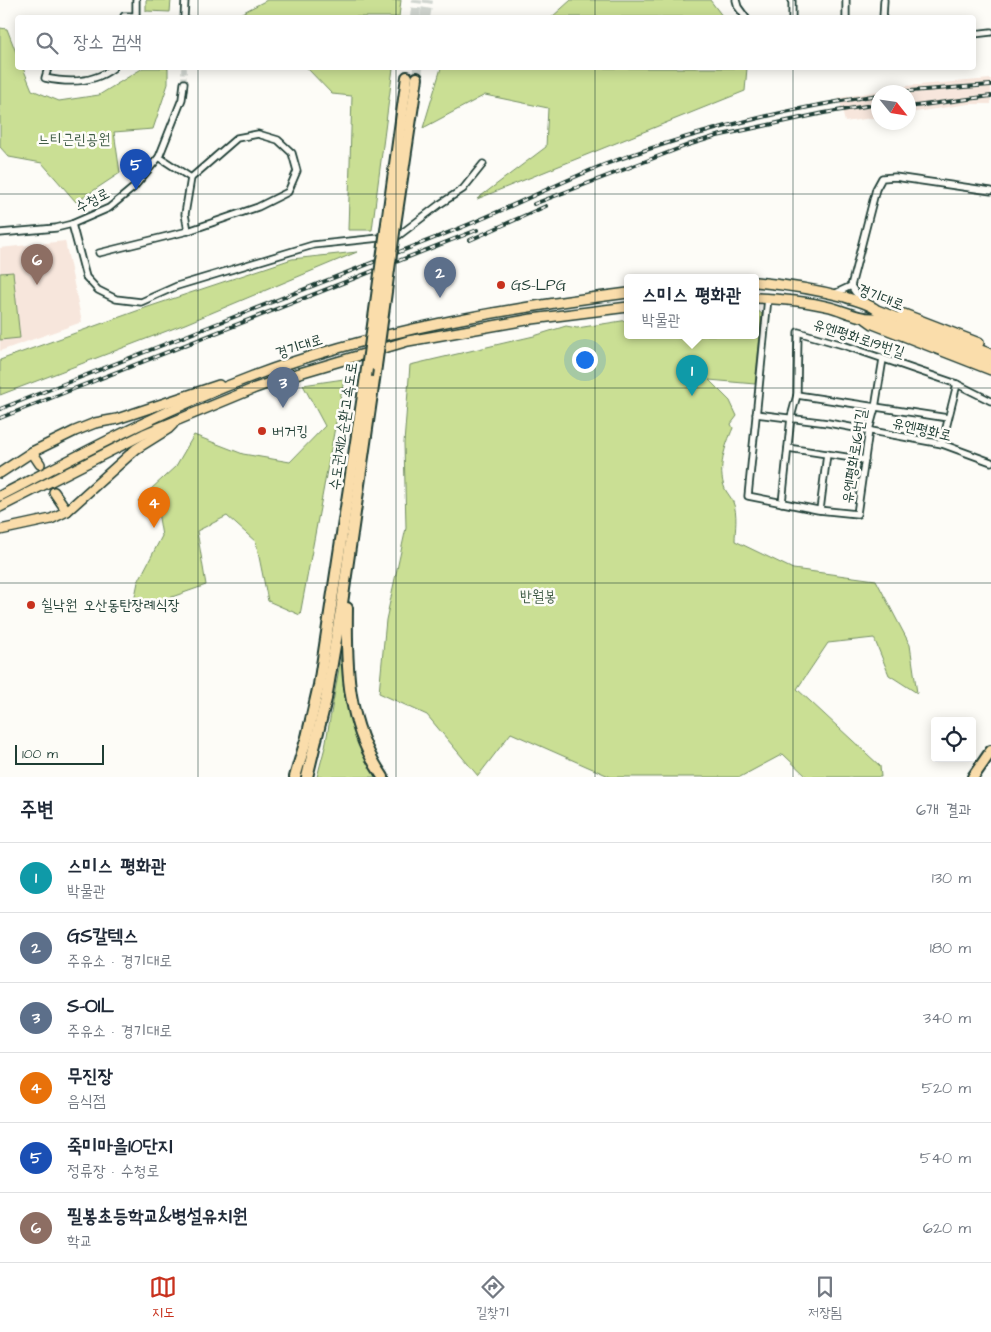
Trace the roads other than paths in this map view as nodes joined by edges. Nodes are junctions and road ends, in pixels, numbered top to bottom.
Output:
1 (136, 0) edge
2 (185, 0) edge
3 (736, 0) edge
4 (792, 0) edge
5 (846, 0) edge
6 (884, 0) edge
7 (136, 15) edge
8 (184, 15) edge
9 (744, 15) edge
10 (792, 15) edge
11 (846, 15) edge
12 (883, 15) edge
13 (991, 32) edge
14 (976, 34) edge
15 (47, 70) edge
16 (110, 70) edge
17 (412, 78) tunnel mouth
18 (184, 83) tunnel mouth
19 (159, 157) junction
20 (483, 164) dead end
21 (191, 178) junction
22 (991, 191) edge
23 (72, 224) junction
24 (391, 224) junction
25 (188, 231) junction
26 (0, 233) edge
27 (99, 253) dead end
28 (759, 282) edge
29 (852, 286) junction
30 (624, 294) edge
31 (832, 294) junction
32 (759, 298) edge
33 (768, 298) junction
34 (868, 304) junction
35 (624, 308) edge
36 (866, 319) junction
37 (991, 348) edge
38 (991, 354) edge
39 (883, 359) junction
40 (991, 361) edge
41 (991, 370) edge
42 (957, 384) junction
43 (232, 385) junction
44 (797, 395) junction
45 (991, 401) edge
46 (875, 408) junction
47 (756, 414) junction
48 (791, 417) junction
49 (948, 418) junction
50 (178, 419) junction
51 (869, 430) junction
52 (942, 444) junction
53 (788, 448) junction
54 (32, 452) junction
55 (827, 454) junction
56 (865, 460) junction
57 (991, 462) edge
58 (40, 464) dead end
59 (0, 473) edge
60 (359, 481) junction
61 (54, 492) dead end
62 (0, 496) edge
63 (782, 503) junction
64 (0, 507) edge
65 (820, 510) junction
66 (67, 511) junction
67 (0, 530) edge
68 (991, 751) edge
69 (295, 777) edge
70 (307, 777) edge
71 (383, 777) edge
72 (973, 777) edge

1 - 7 street
2 - 8 street
3 - 9 street
4 - 10 street
5 - 11 street
6 - 12 street
13 - 14 street
15 - 16 street
17 - 24 highway, 수도권제2순환고속도로
18 - 19 street, 수청로
19 - 21 street
19 - 23 street, 수청로
20 - 23 street
21 - 25 street
21 - 25 street
22 - 29 street
23 - 26 street, 수청로
24 - 60 highway, 수도권제2순환고속도로, bridge
24 - 69 highway, 수도권제2순환고속도로, bridge
25 - 27 street
28 - 31 main road, 경기대로
29 - 31 street
29 - 34 street
30 - 43 main road, 경기대로
31 - 34 main road, 경기대로
32 - 33 main road, 경기대로
33 - 36 main road, 경기대로
33 - 47 street
34 - 37 main road
34 - 38 main road, 경기대로
35 - 50 main road, 경기대로
36 - 40 main road, 경기대로
36 - 41 main road
39 - 42 street, 유엔평화로19번길
39 - 44 street, 유엔평화로19번길
39 - 46 street, 유엔평화로16번길
42 - 45 street, 유엔평화로19번길
42 - 49 street
43 - 54 main road
43 - 62 main road, 경기대로
44 - 46 street
44 - 48 street, 유엔평화로19번길
46 - 49 street
46 - 51 street, 유엔평화로16번길
47 - 48 street, 유엔평화로
47 - 63 street, 유엔평화로16번길
48 - 51 street, 유엔평화로
48 - 53 street, 유엔평화로19번길
49 - 52 street
50 - 64 main road, 경기대로
50 - 66 main road
51 - 52 street, 유엔평화로
51 - 56 street, 유엔평화로16번길
52 - 57 street, 유엔평화로
53 - 55 street
53 - 63 street, 유엔평화로19번길
54 - 58 main road
54 - 59 main road
55 - 56 street
55 - 65 street
56 - 65 street, 유엔평화로16번길
60 - 70 highway, 수도권제2순환고속도로
60 - 71 highway
61 - 66 main road
63 - 65 street, 유엔평화로16번길
66 - 67 main road
68 - 72 highway

